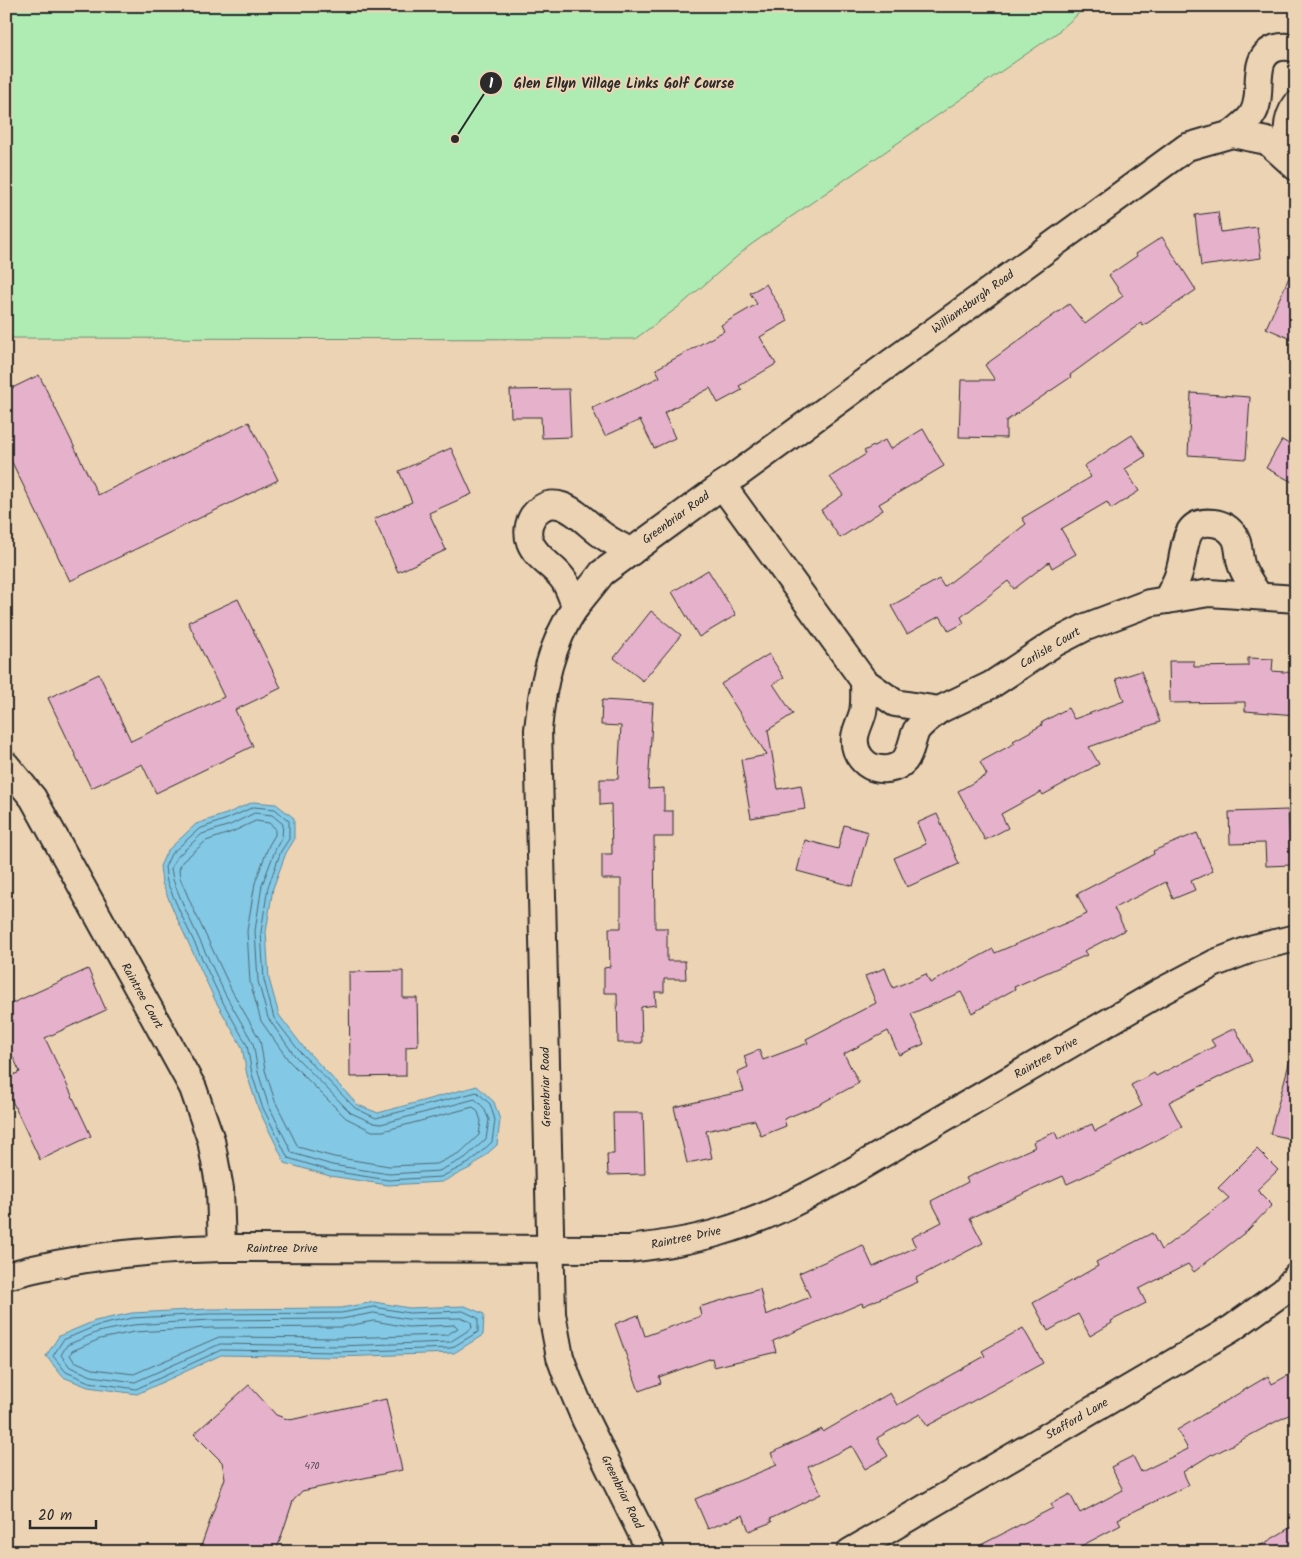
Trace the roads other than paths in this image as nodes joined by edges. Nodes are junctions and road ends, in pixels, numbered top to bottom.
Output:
1 (1296, 49) edge
2 (1296, 105) edge
3 (1232, 134) junction
4 (1293, 164) edge
5 (722, 485) junction
6 (631, 552) junction
7 (1259, 596) junction
8 (1296, 599) edge
9 (1166, 600) junction
10 (576, 608) junction
11 (864, 681) junction
12 (939, 710) junction
13 (6, 764) edge
14 (1296, 938) edge
15 (222, 1248) junction
16 (549, 1250) junction
17 (6, 1276) edge
18 (1296, 1277) edge
19 (652, 1552) edge
20 (850, 1552) edge

1 - 3 street, Williamsburgh Road
2 - 4 street, Williamsburgh Road
3 - 4 street, Williamsburgh Road
3 - 5 street, Williamsburgh Road
5 - 6 street, Greenbriar Road
5 - 11 street
6 - 10 street, Greenbriar Road
6 - 10 street, Greenbriar Road
7 - 8 street, Carlisle Court
7 - 9 street, Carlisle Court
7 - 9 street
9 - 12 street, Carlisle Court
10 - 16 street, Greenbriar Road
11 - 12 street
11 - 12 street, Carlisle Court
13 - 15 street, Raintree Court
14 - 16 street, Raintree Drive
15 - 16 street, Raintree Drive
15 - 17 street, Raintree Drive
16 - 19 street, Greenbriar Road
18 - 20 street, Stafford Lane

